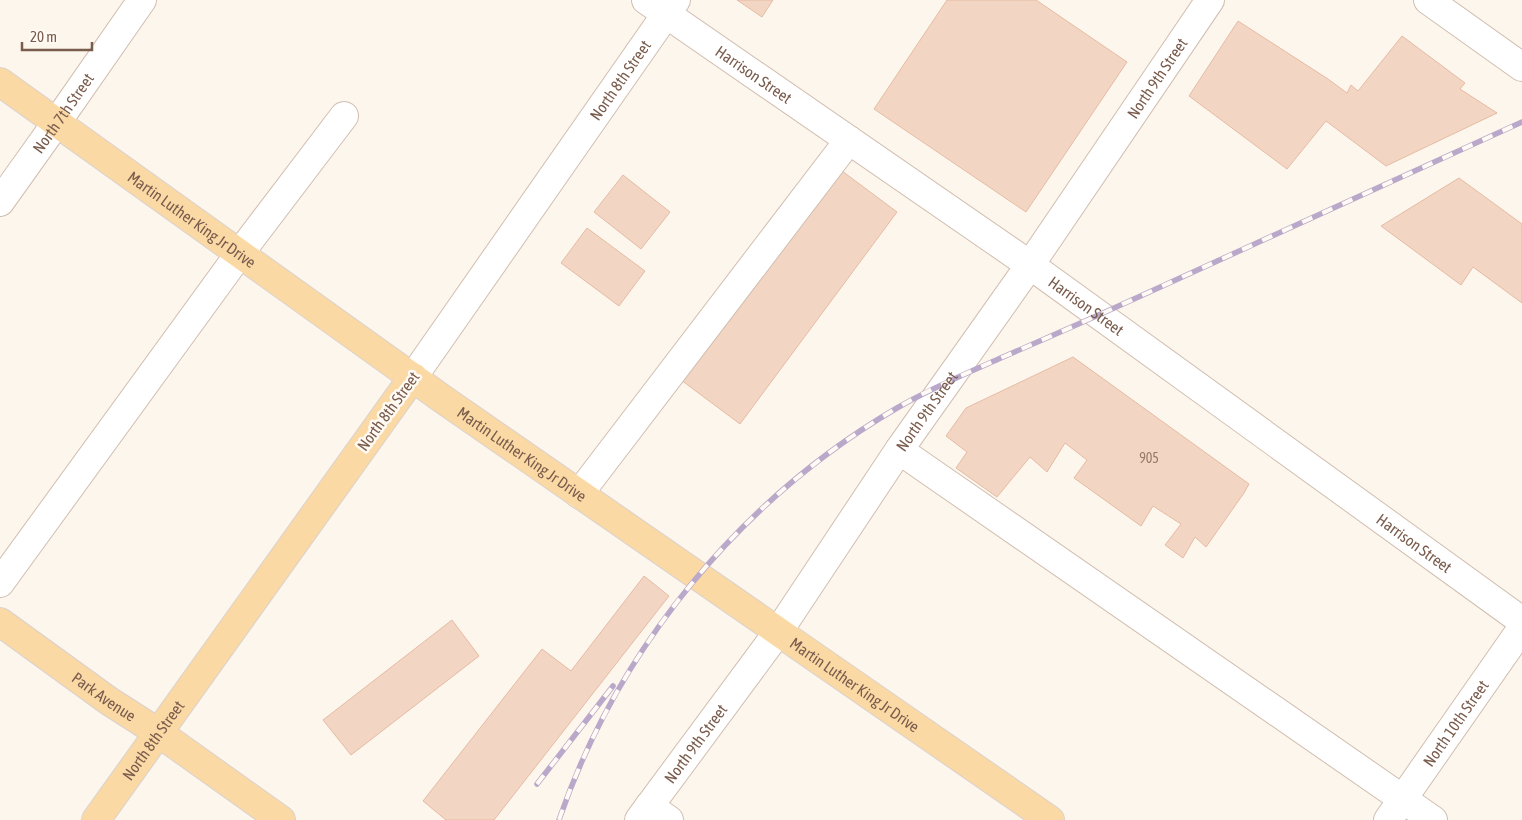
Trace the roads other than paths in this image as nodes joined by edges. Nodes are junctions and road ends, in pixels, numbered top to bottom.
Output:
1 (142, 0) edge
2 (1210, 0) edge
3 (1428, 0) edge
4 (662, 5) edge
5 (1522, 67) edge
6 (0, 82) edge
7 (344, 116) dead end
8 (57, 122) junction
9 (849, 140) junction
10 (0, 202) edge
11 (240, 253) junction
12 (1030, 265) junction
13 (413, 377) junction
14 (899, 450) junction
15 (579, 494) junction
16 (0, 583) edge
17 (1522, 621) edge
18 (0, 622) edge
19 (1522, 628) edge
20 (778, 632) junction
21 (159, 733) junction
22 (1395, 809) edge
23 (652, 815) edge
24 (96, 820) edge
25 (281, 820) edge
26 (1050, 820) edge
27 (1433, 820) edge

1 - 8 street, North 7th Street
2 - 12 street, North 9th Street
3 - 5 street
4 - 9 street, Harrison Street
4 - 13 street, North 8th Street
6 - 8 main road, Martin Luther King Jr Drive
7 - 11 street
8 - 10 street, North 7th Street
8 - 11 main road, Martin Luther King Jr Drive
9 - 12 street, Harrison Street
9 - 15 street
11 - 13 main road, Martin Luther King Jr Drive
11 - 16 street
12 - 14 street, North 9th Street
12 - 17 street, Harrison Street
13 - 15 main road, Martin Luther King Jr Drive
13 - 21 main road, North 8th Street
14 - 20 street, North 9th Street
14 - 22 street
15 - 20 main road, Martin Luther King Jr Drive
18 - 21 main road, Park Avenue
19 - 22 street, North 10th Street
20 - 23 street, North 9th Street
20 - 26 main road, Martin Luther King Jr Drive
21 - 24 main road, North 8th Street
21 - 25 main road, Park Avenue
22 - 27 street

